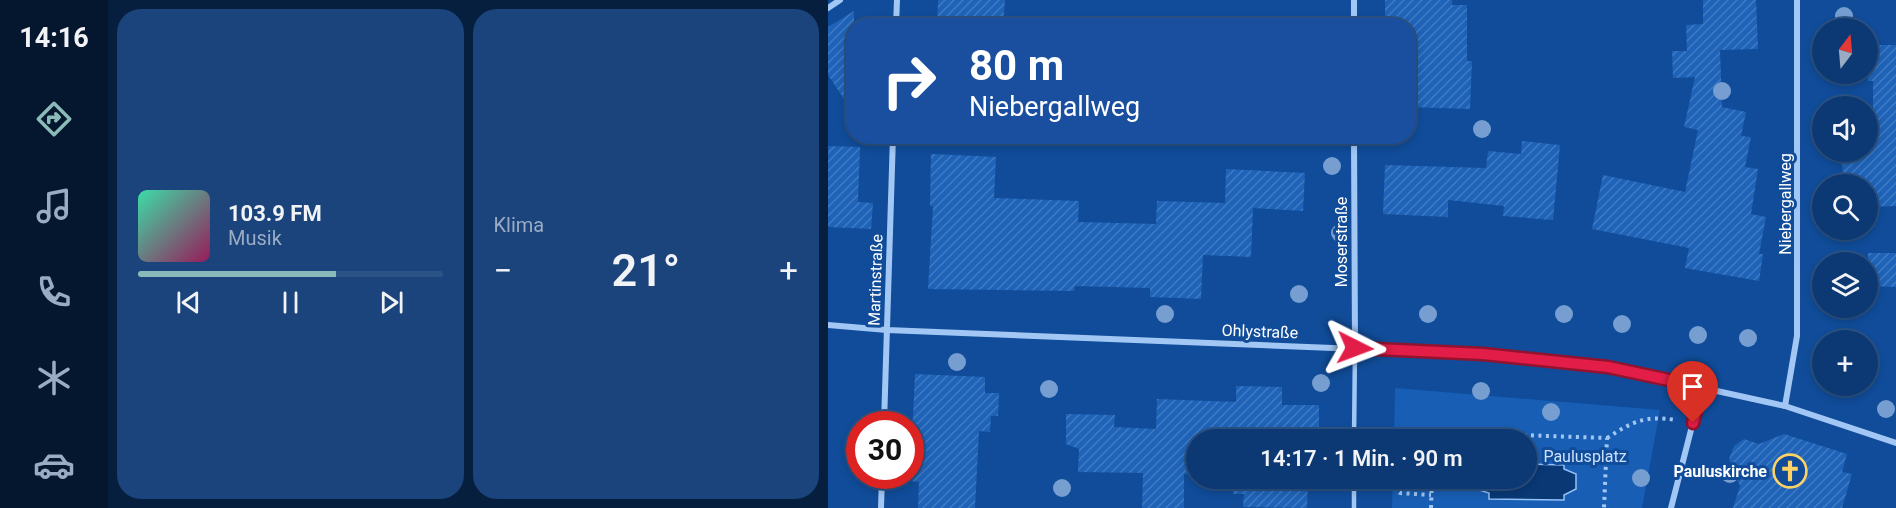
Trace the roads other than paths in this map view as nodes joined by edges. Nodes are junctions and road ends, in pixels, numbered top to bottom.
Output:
1 (840, 0) edge
2 (897, 0) edge
3 (1354, 0) edge
4 (1797, 0) edge
5 (828, 8) edge
6 (896, 18) edge
7 (1354, 18) edge
8 (893, 144) edge
9 (1354, 144) edge
10 (828, 325) edge
11 (887, 330) junction
12 (1355, 348) junction
13 (1702, 387) junction
14 (1785, 406) junction
15 (884, 411) edge
16 (1354, 429) edge
17 (1896, 443) edge
18 (882, 489) edge
19 (1354, 489) edge
20 (881, 508) edge
21 (1354, 508) edge
22 (1671, 508) edge

1 - 5 street
2 - 6 street
3 - 7 street
4 - 14 street, Niebergallweg
8 - 11 street, Martinstraße
9 - 12 street, Moserstraße
10 - 11 street, Ohlystraße
11 - 12 street, Ohlystraße
11 - 15 street, Martinstraße
12 - 13 street, Ohlystraße
12 - 16 lane
13 - 14 street, Ohlystraße
13 - 22 street
14 - 17 street, Ohlystraße
18 - 20 street
19 - 21 lane

